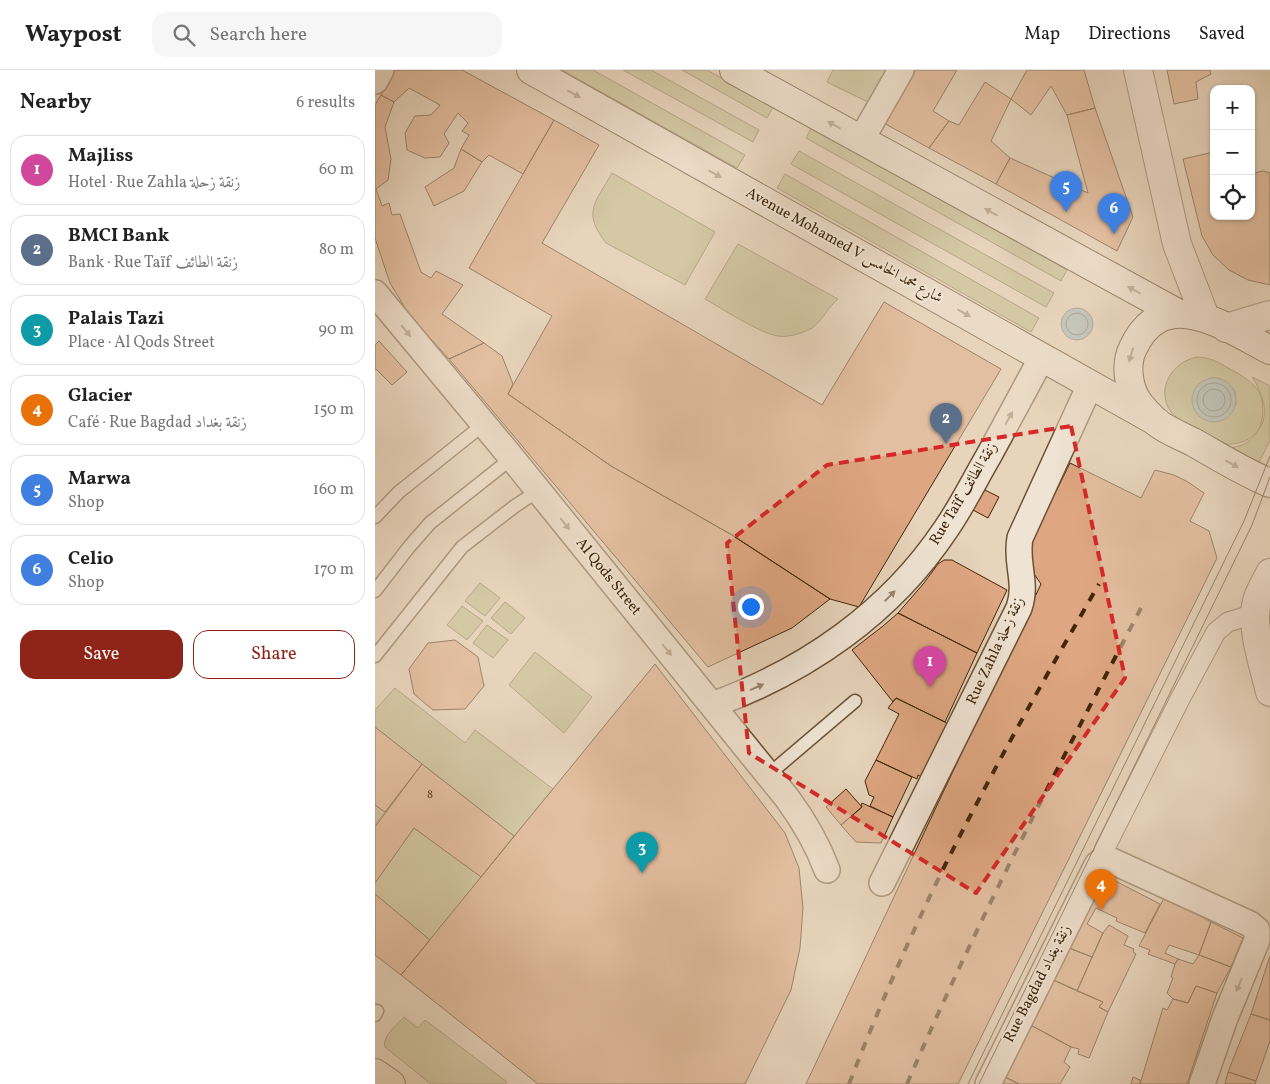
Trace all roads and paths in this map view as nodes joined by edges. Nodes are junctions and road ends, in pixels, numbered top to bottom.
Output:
1 (381, 70) edge
2 (531, 70) edge
3 (734, 70) edge
4 (901, 70) edge
5 (1138, 70) edge
6 (375, 81) edge
7 (861, 140) junction
8 (375, 293) edge
9 (1177, 313) junction
10 (1270, 315) edge
11 (1215, 322) junction
12 (1270, 350) edge
13 (1042, 358) junction
14 (1091, 385) junction
15 (1157, 422) junction
16 (484, 424) junction
17 (513, 458) junction
18 (1270, 483) edge
19 (539, 491) junction
20 (375, 517) edge
21 (1270, 573) edge
22 (375, 591) edge
23 (1254, 614) junction
24 (375, 656) edge
25 (1270, 692) edge
26 (855, 701) dead end
27 (712, 705) junction
28 (768, 775) junction
29 (1104, 859) junction
30 (827, 870) dead end
31 (882, 883) dead end
32 (375, 1073) edge
33 (391, 1084) edge
34 (988, 1084) edge
35 (1203, 1084) edge

1 - 6 street
2 -> 13 main road, Avenue Mohamed V شارع محمد الخامس
7 -> 3 main road
4 - 7 street
5 - 11 main road
9 -> 7 main road
8 -> 16 street, Al Qods Street
9 - 11 main road
9 -> 15 main road
10 - 11 main road
11 - 12 main road
13 - 14 main road, Avenue Mohamed V شارع محمد الخامس
27 -> 13 street, Rue Taïf زنقة الطائف
14 - 15 main road, Avenue Mohamed V شارع محمد الخامس
14 - 31 street, Rue Zahla زنقة زحلة
15 -> 18 main road, Avenue Mohamed V شارع محمد الخامس
16 - 17 street, Al Qods Street
16 - 20 lane
17 - 19 street, Al Qods Street
17 - 22 lane
19 - 24 lane
19 -> 27 street, Al Qods Street
21 - 23 main road
23 - 25 main road
23 - 29 street
26 - 28 lane
27 - 28 street, Al Qods Street
28 - 30 street, Al Qods Street
29 - 34 street, Rue Bagdad زنقة بغداد
29 -> 35 street
32 - 33 main road

